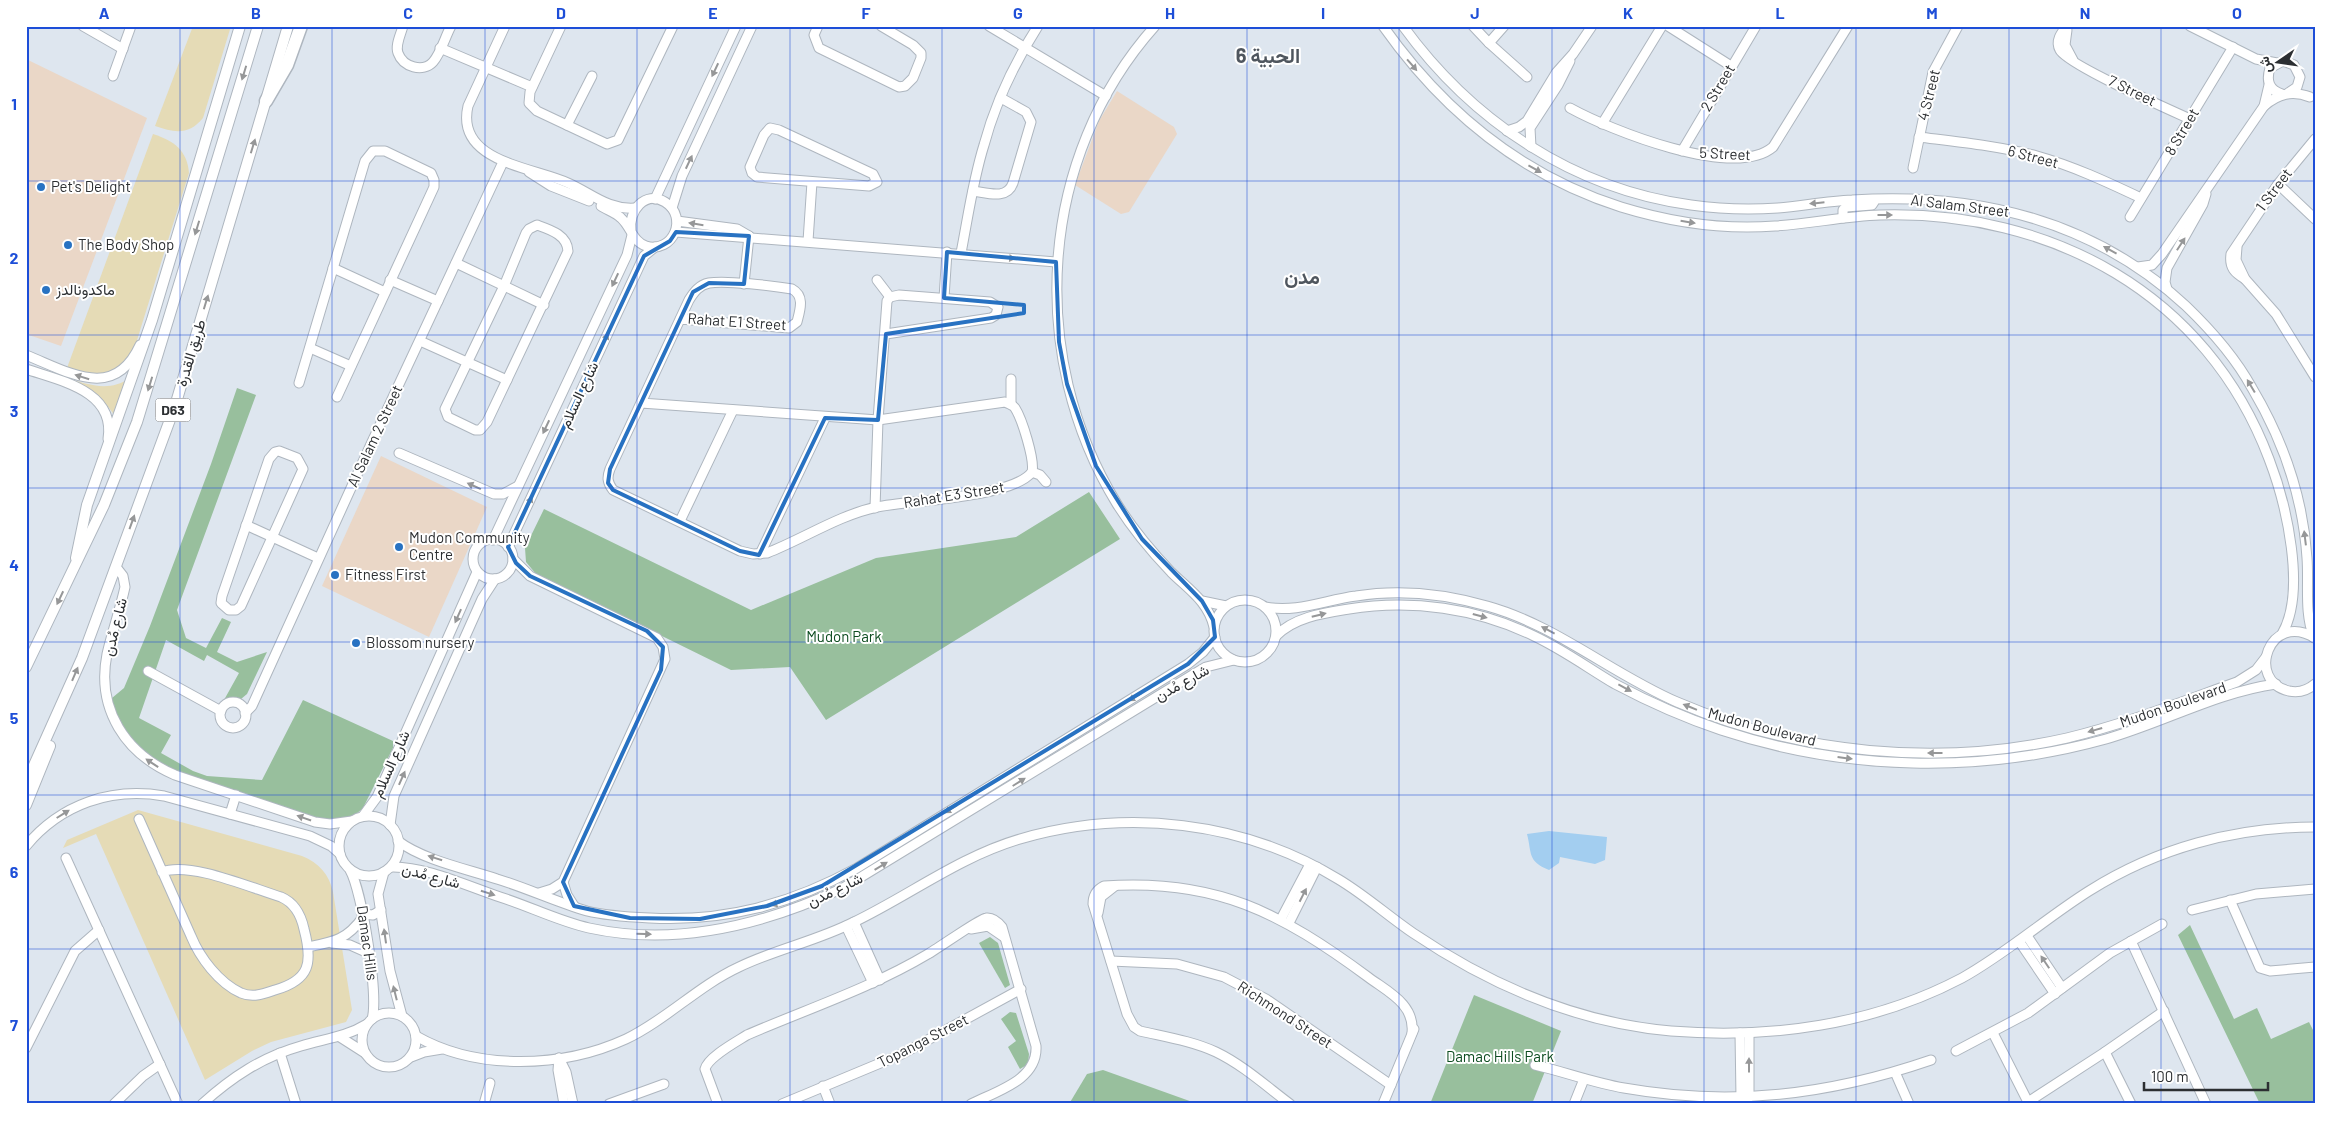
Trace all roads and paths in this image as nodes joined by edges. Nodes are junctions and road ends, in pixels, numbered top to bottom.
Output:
1 (82, 26) edge
2 (132, 26) edge
3 (240, 26) edge
4 (258, 26) edge
5 (288, 26) edge
6 (301, 26) edge
7 (403, 26) edge
8 (451, 26) edge
9 (505, 26) edge
10 (561, 26) edge
11 (673, 26) edge
12 (736, 26) edge
13 (752, 26) edge
14 (818, 26) edge
15 (989, 26) edge
16 (1038, 26) edge
17 (1155, 26) edge
18 (1383, 26) edge
19 (1403, 26) edge
20 (1473, 26) edge
21 (1504, 26) edge
22 (1592, 26) edge
23 (1662, 26) edge
24 (1668, 26) edge
25 (1756, 26) edge
26 (1848, 26) edge
27 (1958, 26) edge
28 (2068, 26) edge
29 (2190, 26) edge
30 (886, 28) edge
31 (1489, 43) junction
32 (2233, 47) junction
33 (440, 48) junction
34 (1024, 48) junction
35 (123, 49) junction
36 (2256, 59) junction
37 (2277, 63) junction
38 (1732, 66) junction
39 (486, 67) junction
40 (113, 76) dead end
41 (592, 76) dead end
42 (1527, 77) dead end
43 (2300, 77) junction
44 (2268, 80) junction
45 (1554, 82) junction
46 (532, 87) junction
47 (2285, 94) junction
48 (1106, 96) junction
49 (1001, 98) junction
50 (2312, 99) edge
51 (266, 101) junction
52 (2264, 106) junction
53 (1570, 108) dead end
54 (2190, 118) junction
55 (1602, 124) junction
56 (567, 125) junction
57 (1507, 131) junction
58 (1919, 136) junction
59 (2315, 140) edge
60 (1531, 147) junction
61 (1682, 151) junction
62 (503, 162) junction
63 (1913, 168) dead end
64 (812, 182) junction
65 (556, 184) junction
66 (2278, 184) junction
67 (974, 191) junction
68 (2141, 198) junction
69 (655, 199) junction
70 (1874, 199) junction
71 (635, 208) junction
72 (672, 208) junction
73 (2130, 217) dead end
74 (1843, 218) junction
75 (2315, 219) edge
76 (2190, 220) junction
77 (677, 221) junction
78 (676, 232) junction
79 (725, 232) junction
80 (632, 233) junction
81 (748, 236) junction
82 (808, 241) junction
83 (655, 247) junction
84 (947, 252) junction
85 (961, 254) junction
86 (1056, 262) junction
87 (456, 263) junction
88 (2138, 267) junction
89 (334, 268) junction
90 (390, 280) junction
91 (877, 280) dead end
92 (744, 284) junction
93 (504, 286) junction
94 (2167, 289) junction
95 (385, 292) junction
96 (890, 297) junction
97 (944, 298) junction
98 (438, 301) junction
99 (544, 305) junction
100 (680, 319) junction
101 (152, 320) junction
102 (886, 334) junction
103 (420, 340) junction
104 (310, 348) junction
105 (26, 356) edge
106 (466, 361) junction
107 (351, 366) junction
108 (26, 369) edge
109 (2315, 377) edge
110 (1011, 379) dead end
111 (507, 380) junction
112 (298, 384) dead end
113 (337, 397) dead end
114 (641, 403) junction
115 (1011, 404) junction
116 (733, 410) junction
117 (825, 418) junction
118 (878, 420) junction
119 (399, 453) dead end
120 (104, 463) junction
121 (1032, 472) junction
122 (1046, 482) dead end
123 (518, 486) junction
124 (875, 508) junction
125 (680, 521) junction
126 (246, 526) junction
127 (273, 538) junction
128 (493, 540) junction
129 (508, 547) junction
130 (760, 554) junction
131 (318, 558) junction
132 (513, 559) junction
133 (75, 567) junction
134 (116, 567) junction
135 (478, 572) junction
136 (505, 575) junction
137 (530, 576) junction
138 (495, 579) junction
139 (1202, 601) junction
140 (1226, 606) junction
141 (1266, 607) junction
142 (1214, 627) junction
143 (2282, 634) junction
144 (1276, 636) junction
145 (1215, 637) junction
146 (2314, 638) edge
147 (2266, 658) junction
148 (1234, 660) junction
149 (26, 667) edge
150 (148, 671) dead end
151 (2276, 684) junction
152 (2315, 684) edge
153 (255, 697) junction
154 (63, 703) junction
155 (240, 704) junction
156 (221, 711) junction
157 (245, 713) junction
158 (26, 783) edge
159 (236, 795) junction
160 (26, 805) edge
161 (230, 814) junction
162 (363, 816) junction
163 (139, 819) dead end
164 (352, 821) junction
165 (390, 825) junction
166 (2315, 827) edge
167 (398, 841) junction
168 (26, 846) edge
169 (340, 854) junction
170 (66, 858) dead end
171 (1314, 865) junction
172 (349, 868) junction
173 (387, 869) junction
174 (162, 872) junction
175 (563, 882) junction
176 (2315, 889) edge
177 (539, 893) junction
178 (2230, 900) junction
179 (574, 906) junction
180 (381, 910) junction
181 (2192, 910) dead end
182 (362, 915) junction
183 (1285, 921) junction
184 (850, 924) junction
185 (2162, 924) dead end
186 (99, 930) junction
187 (2023, 939) junction
188 (2131, 941) junction
189 (326, 943) junction
190 (308, 947) junction
191 (368, 953) junction
192 (1110, 960) junction
193 (2315, 967) edge
194 (877, 981) junction
195 (1021, 989) junction
196 (2059, 991) junction
197 (2164, 1012) junction
198 (402, 1016) junction
199 (370, 1022) junction
200 (1993, 1032) junction
201 (1745, 1033) junction
202 (416, 1036) junction
203 (340, 1037) junction
204 (26, 1048) edge
205 (442, 1049) junction
206 (1956, 1051) dead end
207 (2106, 1052) junction
208 (280, 1053) junction
209 (366, 1054) junction
210 (411, 1057) junction
211 (559, 1058) junction
212 (1931, 1060) dead end
213 (160, 1064) junction
214 (1535, 1065) dead end
215 (1895, 1072) junction
216 (1584, 1079) junction
217 (490, 1083) dead end
218 (664, 1084) dead end
219 (1390, 1085) junction
220 (823, 1086) junction
221 (1745, 1098) junction
222 (627, 1101) edge
223 (2028, 1103) edge
224 (114, 1104) edge
225 (178, 1104) edge
226 (202, 1104) edge
227 (296, 1104) edge
228 (484, 1104) edge
229 (564, 1104) edge
230 (573, 1104) edge
231 (609, 1104) edge
232 (718, 1104) edge
233 (782, 1104) edge
234 (830, 1104) edge
235 (971, 1104) edge
236 (1290, 1104) edge
237 (1383, 1104) edge
238 (1574, 1104) edge
239 (1909, 1104) edge
240 (2131, 1104) edge
241 (2206, 1104) edge

1 - 35 street
2 - 35 street
3 - 101 main road
4 -> 133 main road, طريق القدرة / D63
5 - 51 main road, طريق القدرة / D63
6 - 51 highway
7 - 33 street
8 - 33 street
9 - 39 street
10 - 46 street
11 - 56 street
12 -> 69 street
72 -> 13 street
14 - 30 street
15 - 34 street
16 - 34 street
17 - 48 street
18 -> 74 street, Al Salam Street
19 - 57 street, Al Salam Street
20 - 31 street
21 - 31 street
22 - 45 street
23 - 55 street
24 - 38 street
25 - 38 street, 2 Street
26 - 61 street, 5 Street
27 - 58 street, 4 Street
28 - 54 street, 7 Street
29 - 32 street
31 - 42 street
32 - 36 street
32 - 54 street, 8 Street
33 - 39 street
34 - 48 street
34 - 49 street
35 - 40 street
36 - 37 street
36 - 44 street
37 - 43 street
37 - 44 street
38 - 61 street, 2 Street
39 - 46 street
39 - 62 street
41 - 56 street
43 - 47 street
43 - 50 street
44 - 47 street
44 - 52 street
45 - 57 street
45 - 60 street
46 - 56 street
47 - 50 street
47 - 52 street
48 - 86 street
49 - 67 street
49 - 67 street
134 -> 51 main road, طريق القدرة / D63
52 - 76 street
53 - 55 street, 5 Street
54 - 68 street, 8 Street
55 - 61 street, 5 Street
57 - 60 street, Al Salam Street
58 - 63 street, 4 Street
58 - 68 street, 6 Street
59 - 66 street, 1 Street
70 -> 60 street, Al Salam Street
62 - 65 street
62 - 87 street, Al Salam 2 Street
64 - 64 street
64 - 82 street
65 - 71 street
65 - 80 street
66 - 75 street
66 - 109 street, 1 Street
67 - 85 street
68 - 73 street, 8 Street
69 - 71 street
69 - 72 street
70 - 74 street
88 -> 70 street, Al Salam Street
71 - 80 street
72 - 77 street
74 -> 143 street, Al Salam Street
76 - 88 street
94 -> 76 street
77 - 78 street
79 -> 77 street
78 - 79 street
78 - 83 street
79 - 81 street
80 - 83 street
80 -> 123 street, شارع السلام
81 - 82 street
81 - 92 street
82 - 84 street
129 -> 83 street, شارع السلام
84 - 85 street
84 - 97 street
85 -> 86 street
86 - 139 street
87 - 93 street
87 - 98 street, Al Salam 2 Street
88 - 94 street, Al Salam Street
89 - 90 street
89 - 95 street
89 - 104 street
90 - 95 street
90 - 98 street
91 - 96 street
92 - 100 street, Rahat E1 Street
92 - 100 street, Rahat E1 Street
93 - 99 street
93 - 99 street
93 - 106 street
146 -> 94 street, Al Salam Street
95 - 107 street
96 - 97 street
96 - 102 street
97 - 102 street
98 - 103 street, Al Salam 2 Street
99 - 111 street
100 - 114 street, Rahat E1 Street
101 -> 105 street
101 - 120 main road
102 - 118 street
103 - 106 street
103 - 131 street, Al Salam 2 Street
104 - 107 street
104 - 112 street
106 - 111 street
106 - 111 street
107 - 113 street
108 - 120 street
110 - 115 street
114 - 116 street
114 - 125 street
115 - 118 street
115 - 121 street
116 - 117 street
116 - 125 street
117 - 118 street
117 - 130 street
118 - 124 street
123 -> 119 street
120 - 133 main road
121 - 122 street
121 - 124 street, Rahat E3 Street
123 - 128 street, شارع السلام
124 - 130 street, Rahat E3 Street
125 - 130 street
126 - 127 street
126 - 127 street
126 - 127 street
127 - 131 street
128 - 129 street
128 - 135 street
129 - 132 street
131 - 153 street, Al Salam 2 Street
132 - 136 street
132 - 137 street
133 -> 149 main road, طريق القدرة / D63
154 -> 134 main road, طريق القدرة / D63
159 -> 134 street, شارع مُدن
135 - 138 street
135 -> 162 street, شارع السلام
136 - 137 street
136 - 138 street
137 - 175 street
165 -> 138 street, شارع السلام
139 - 140 street
139 - 142 street
140 - 141 street
140 - 142 street
141 - 144 street
147 -> 141 street, Mudon Boulevard
142 - 145 street
143 - 146 street
143 - 147 street, Al Salam Street
144 - 148 street
144 -> 151 street, Mudon Boulevard
145 - 148 street
145 -> 179 street, شارع مُدن
147 - 151 street
173 -> 148 street, شارع مُدن
150 - 156 street
151 - 152 street
153 - 155 street
153 - 157 street, Al Salam 2 Street
154 - 158 main road, طريق القدرة / D63
154 - 160 main road
155 - 156 street
155 - 157 street
156 - 157 street
159 - 161 street
164 -> 159 street, شارع مُدن
168 -> 161 street
161 - 169 street
162 - 164 street
162 - 165 street
163 - 174 street
164 - 169 street
165 - 167 street
166 - 187 street
167 - 173 street
177 -> 167 street, شارع مُدن
169 - 172 street
170 - 186 street
171 - 183 street
171 - 184 street
171 - 201 street
172 - 173 street
172 - 182 street, Damac Hills
173 - 180 street, Damac Hills
174 - 190 street
174 - 190 street
175 - 177 street
175 - 179 street
176 - 178 street
177 - 179 street, شارع مُدن
178 - 181 street
178 - 193 street
180 - 182 street
198 -> 180 street, Damac Hills
182 - 189 street
182 - 191 street, Damac Hills
183 - 192 street
183 - 219 street
184 - 194 street
184 - 211 street
185 - 188 street
186 - 204 street
186 - 213 street
187 - 196 street
187 - 201 street
188 - 196 street
188 - 197 street
189 - 190 street
189 - 191 street
191 - 199 street, Damac Hills
192 - 219 street, Richmond Street
192 - 236 street
194 - 195 street
194 - 232 street
195 - 220 street, Topanga Street
195 - 235 street
196 - 200 street
197 - 207 street
197 - 241 street
198 - 199 street
198 - 202 street
199 - 203 street
199 - 209 street
200 - 206 street
200 - 223 street
201 - 221 street
202 - 205 street
202 - 210 street
203 - 208 street
203 - 209 street
205 - 210 street
205 - 211 street
207 - 223 street
207 - 240 street
208 - 226 street
208 - 227 street
209 - 210 street
211 - 229 street
211 - 230 street
212 - 215 street
213 - 224 street
213 - 225 street
214 - 216 street
215 - 221 street
215 - 239 street
216 - 221 street
216 - 238 street
217 - 228 street
218 - 222 street
219 - 237 street
220 - 233 street, Topanga Street
220 - 234 street
222 - 231 street

